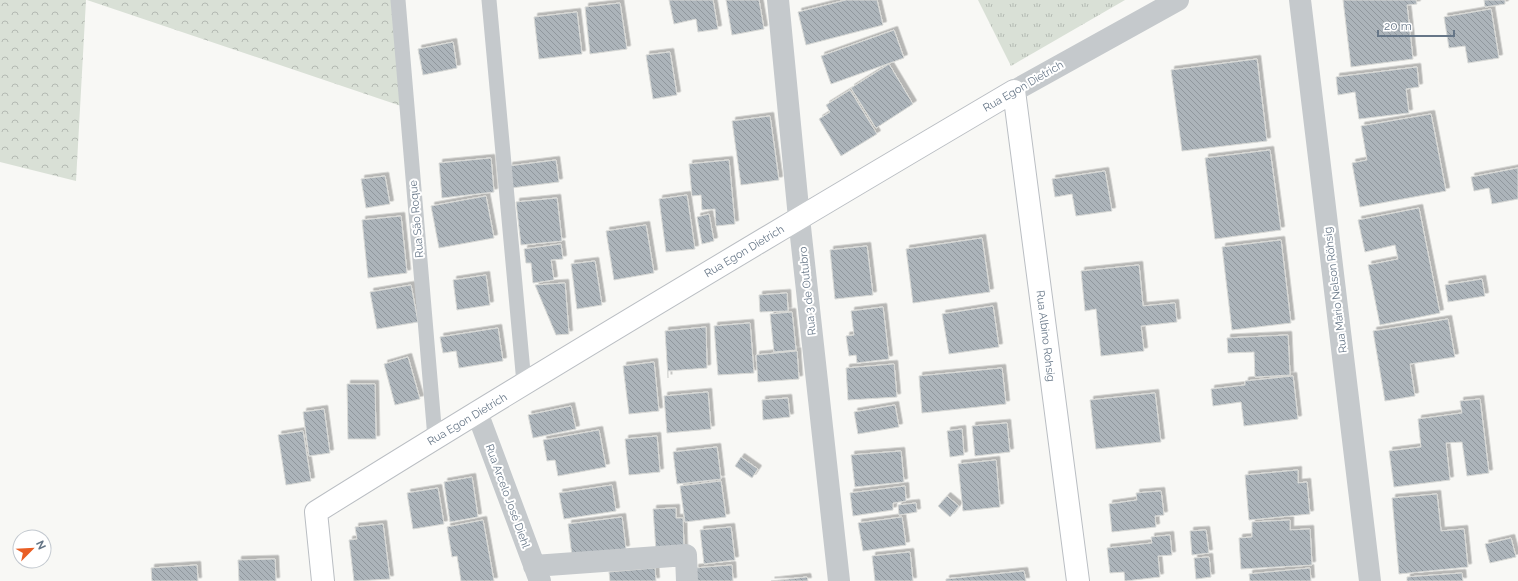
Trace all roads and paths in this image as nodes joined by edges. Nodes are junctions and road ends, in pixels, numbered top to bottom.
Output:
1 (398, 0) edge
2 (489, 0) edge
3 (778, 0) edge
4 (1178, 0) edge
5 (1300, 0) edge
6 (1014, 91) junction
7 (799, 218) junction
8 (524, 383) junction
9 (477, 412) junction
10 (435, 438) junction
11 (537, 574) edge
12 (323, 581) edge
13 (687, 581) edge
14 (839, 581) edge
15 (1078, 581) edge
16 (1370, 581) edge

1 - 10 lane, Rua São Roque
2 - 8 lane
3 - 7 street, Rua 3 de Outubro
4 - 6 street, Rua Egon Dietrich
5 - 16 street, Rua Mário Nelson Röhsig
6 - 7 street, Rua Egon Dietrich
6 - 15 street, Rua Albino Rohsig
7 - 8 street, Rua Egon Dietrich
7 - 14 street, Rua 3 de Outubro
8 - 9 street, Rua Egon Dietrich
9 - 10 street, Rua Egon Dietrich
9 - 11 street, Rua Arcelo José Diehl
10 - 12 street, Rua Egon Dietrich
11 - 13 street

